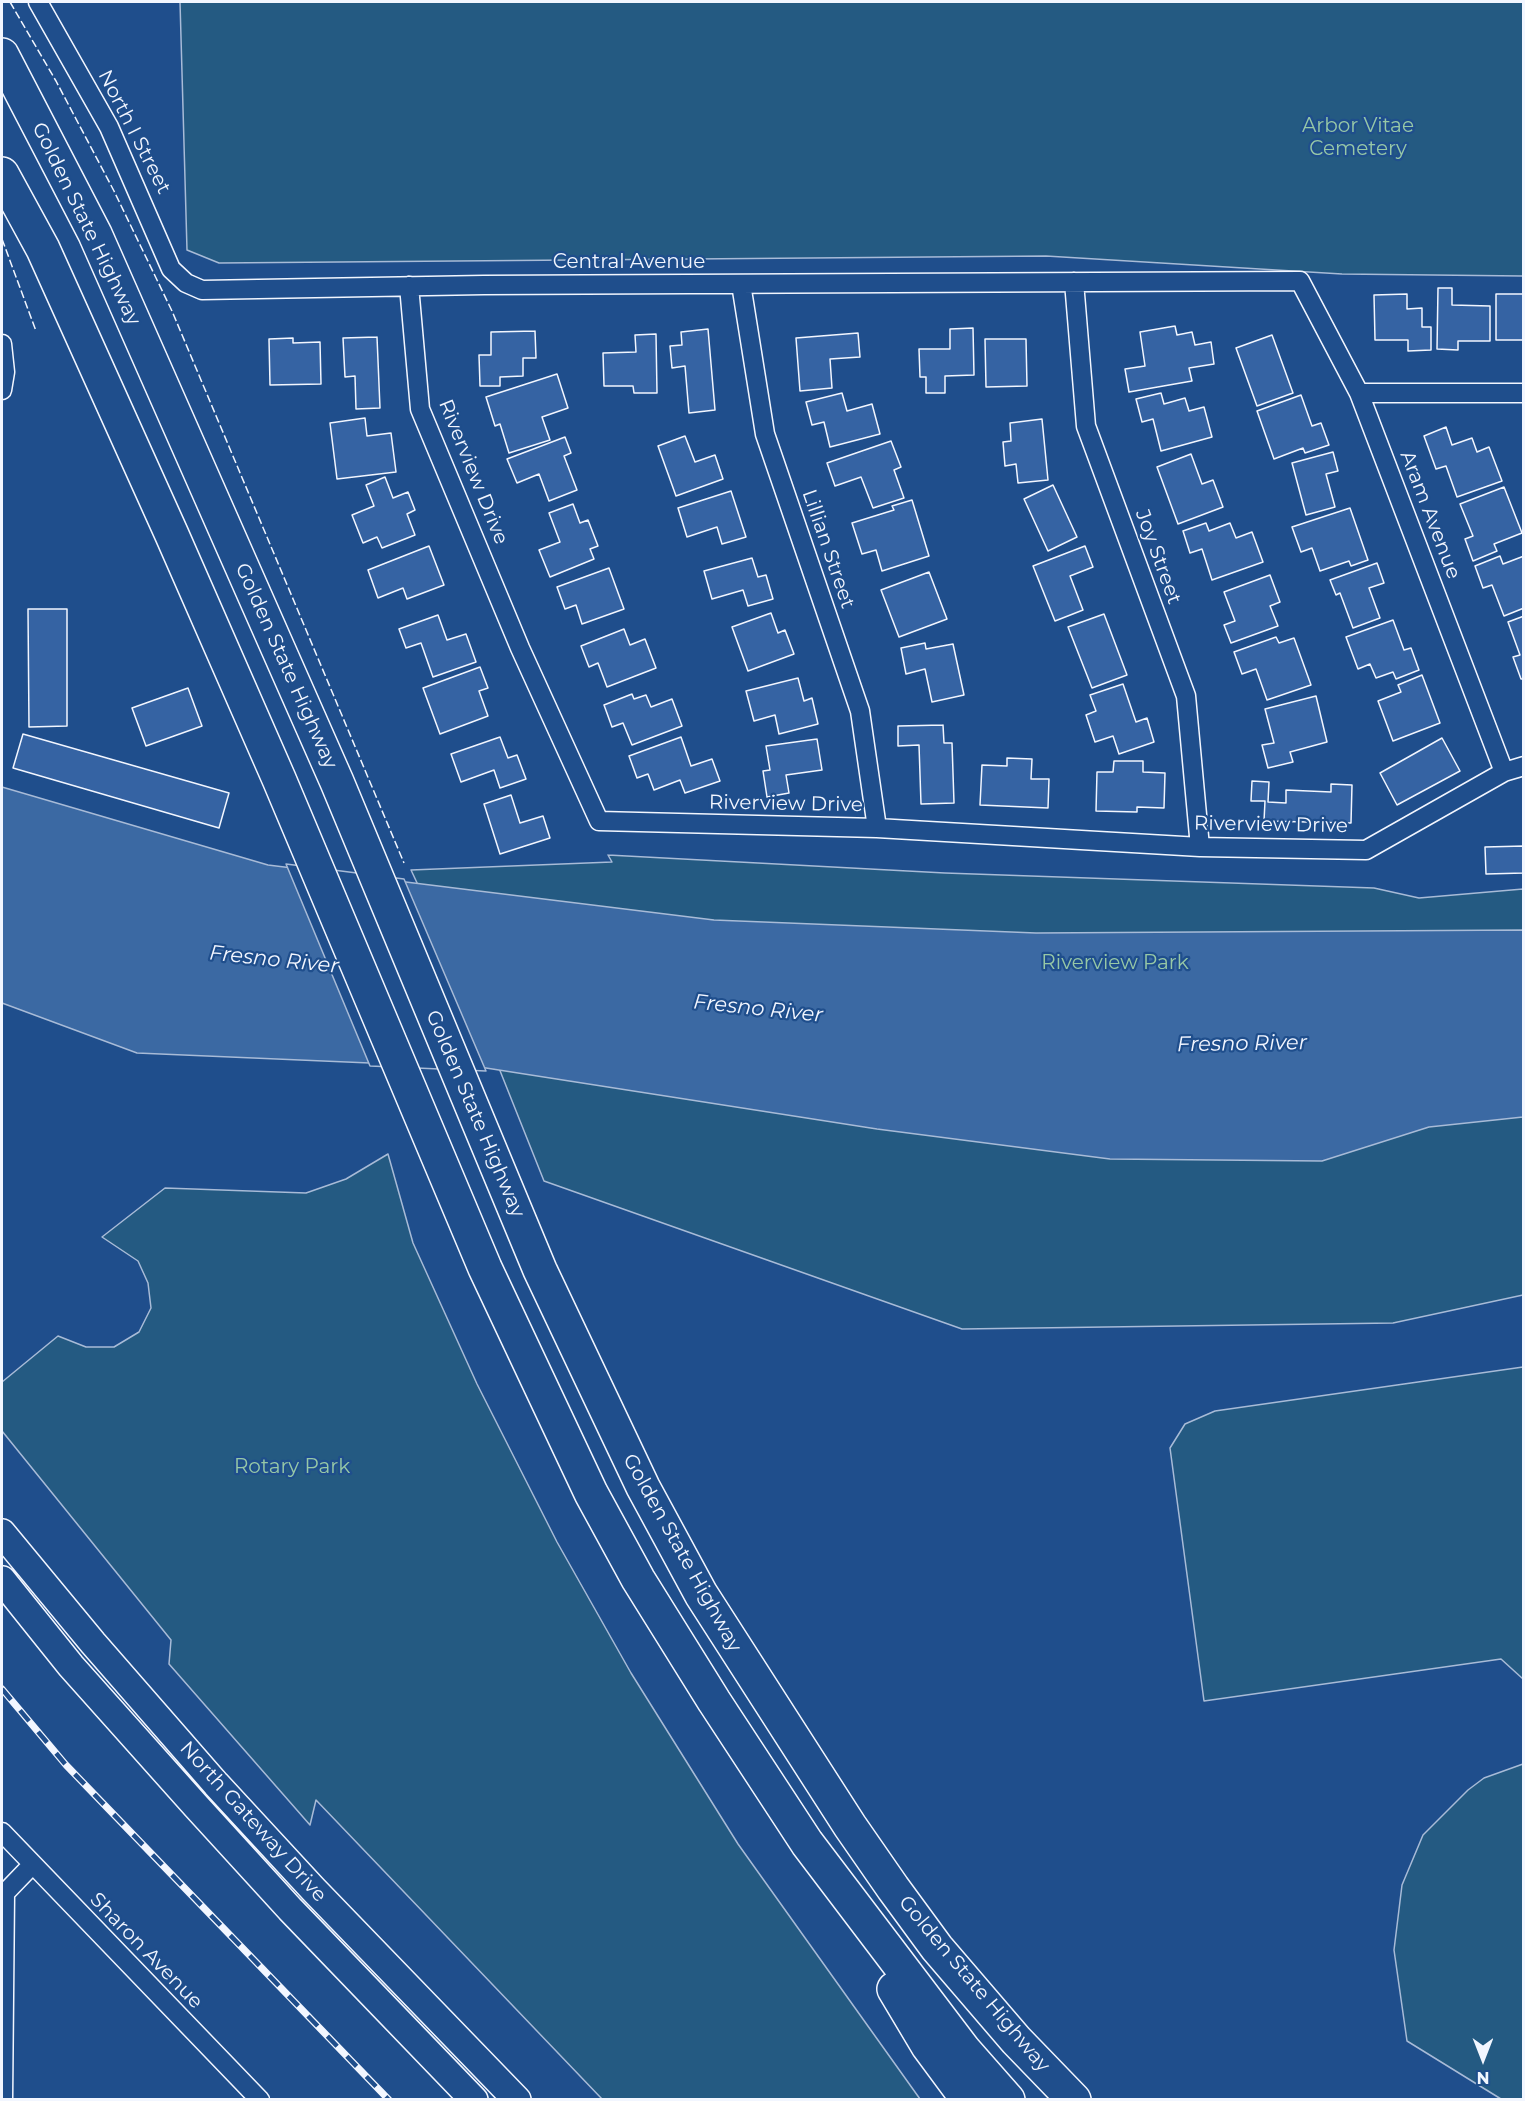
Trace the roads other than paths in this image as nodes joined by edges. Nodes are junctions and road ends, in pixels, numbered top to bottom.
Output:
1 (38, 2) edge
2 (2, 55) edge
3 (2, 174) edge
4 (1300, 281) joint
5 (1074, 282) junction
6 (186, 284) joint
7 (741, 284) junction
8 (409, 286) junction
9 (2, 344) edge
10 (2, 390) edge
11 (1359, 393) junction
12 (1524, 393) edge
13 (1524, 766) edge
14 (1504, 772) junction
15 (877, 828) junction
16 (1200, 847) junction
17 (2, 1533) edge
18 (2, 1580) edge
19 (2, 1832) edge
20 (807, 1843) junction
21 (32, 1865) junction
22 (1016, 2040) junction
23 (247, 2086) junction
24 (3, 2100) edge
25 (234, 2100) edge
26 (260, 2100) edge
27 (474, 2100) edge
28 (517, 2100) edge
29 (968, 2100) edge
30 (1008, 2100) edge
31 (1074, 2100) edge
32 (1089, 2100) edge

1 - 6 street, North I Street
2 - 22 highway, Golden State Highway
3 - 20 highway
4 - 5 street, Central Avenue
4 - 11 street, Aram Avenue
5 - 7 street, Central Avenue
5 - 16 street, Joy Street
6 - 8 street, Central Avenue
7 - 8 street, Central Avenue
7 - 15 street, Lillian Street
8 - 15 street, Riverview Drive
9 - 10 street
11 - 12 street
11 - 14 street, Aram Avenue
13 - 14 street, Riverview Drive
14 - 16 street, Riverview Drive
15 - 16 street, Riverview Drive
17 - 28 main road, North Gateway Drive
18 - 27 main road, North Gateway Drive
19 - 21 street, Sharon Avenue
20 - 29 highway
20 - 30 highway
21 - 23 street, Sharon Avenue
21 - 24 street
22 - 31 highway, Golden State Highway
22 - 32 highway
23 - 25 street
23 - 26 street, Sharon Avenue

